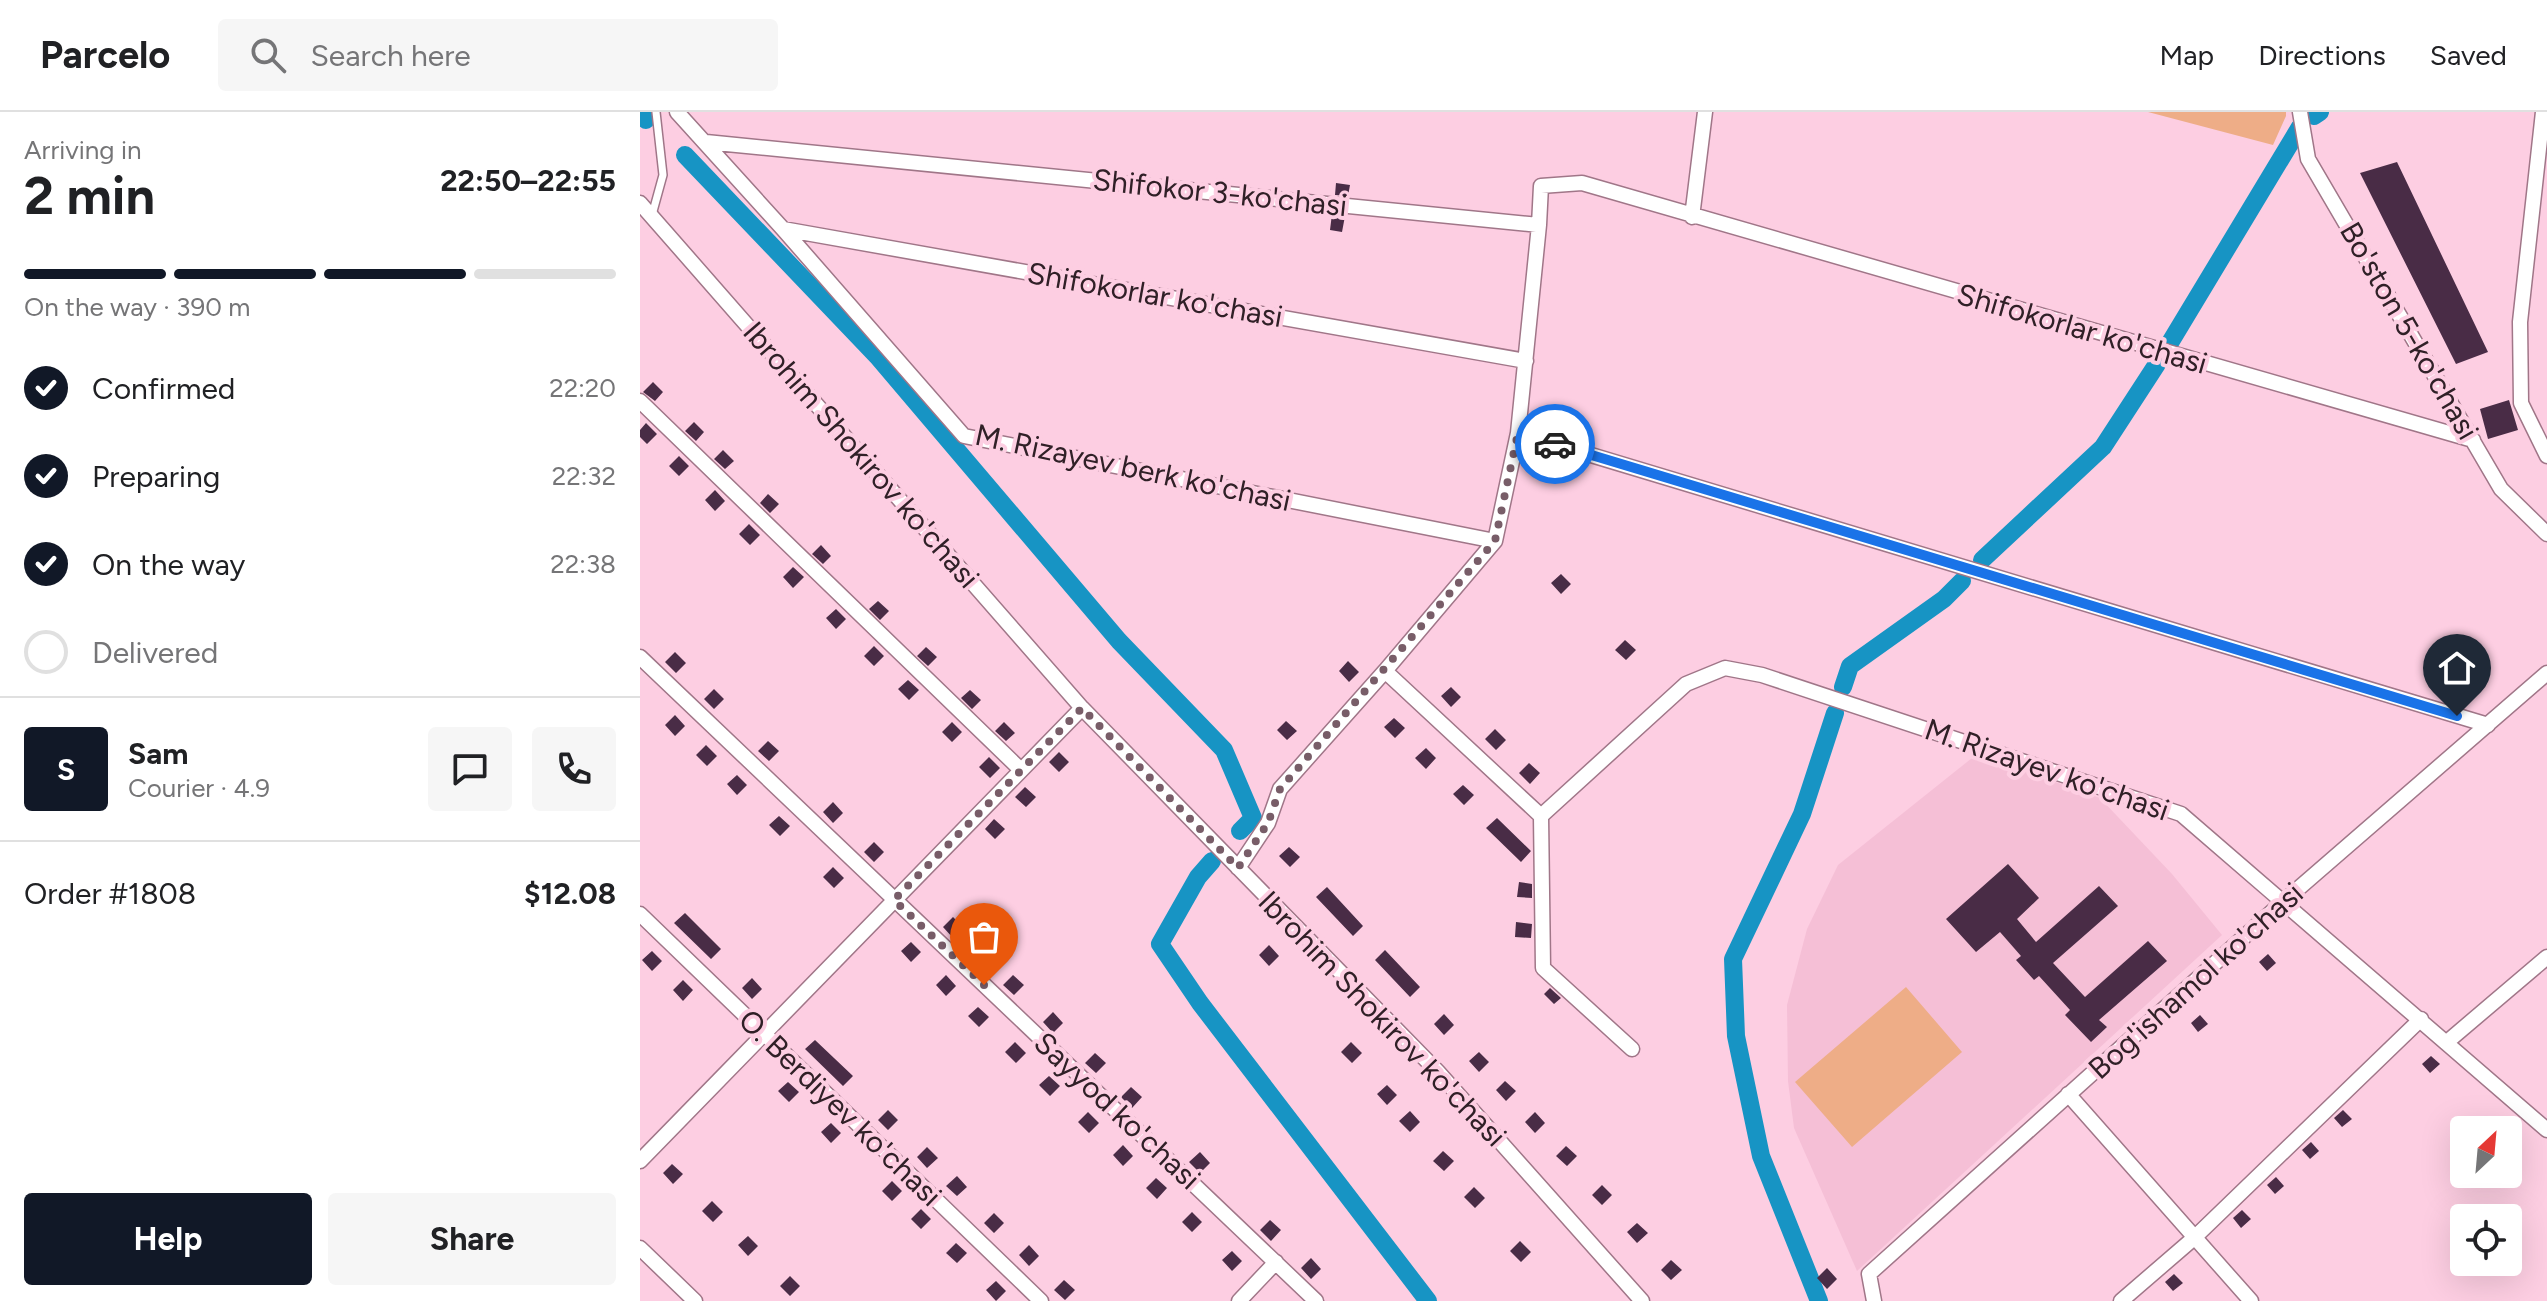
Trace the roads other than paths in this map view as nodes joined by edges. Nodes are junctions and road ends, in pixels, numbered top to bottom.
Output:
1 (656, 112) edge
2 (677, 112) edge
3 (1705, 112) edge
4 (2300, 112) edge
5 (2543, 112) edge
6 (706, 142) junction
7 (640, 203) edge
8 (652, 215) junction
9 (1692, 217) junction
10 (1539, 225) junction
11 (783, 229) junction
12 (1526, 361) junction
13 (640, 401) edge
14 (1518, 433) junction
15 (2473, 440) junction
16 (2547, 456) edge
17 (2547, 534) edge
18 (1495, 541) junction
19 (640, 657) edge
20 (1385, 671) junction
21 (2547, 673) edge
22 (1082, 708) junction
23 (2488, 725) junction
24 (1021, 770) junction
25 (1541, 816) junction
26 (1238, 868) junction
27 (894, 900) junction
28 (2284, 901) junction
29 (640, 914) edge
30 (2547, 957) edge
31 (2421, 1019) junction
32 (762, 1033) junction
33 (2447, 1042) junction
34 (1632, 1049) dead end
35 (2068, 1094) junction
36 (2547, 1130) edge
37 (640, 1161) edge
38 (2194, 1238) junction
39 (640, 1248) edge
40 (1276, 1262) junction
41 (695, 1301) edge
42 (1041, 1301) edge
43 (1239, 1301) edge
44 (1316, 1301) edge
45 (1642, 1301) edge
46 (1874, 1301) edge
47 (2121, 1301) edge
48 (2251, 1301) edge

1 - 8 lane
2 - 6 street, M. Rizayev berk ko'chasi
3 - 9 street
4 - 15 street, Bo'ston 5-ko'chasi
5 - 16 street
6 - 10 street, Shifokor 3-ko'chasi
6 - 11 street, M. Rizayev berk ko'chasi
7 - 8 street, Ibrohim Shokirov ko'chasi
8 - 22 street, Ibrohim Shokirov ko'chasi
9 - 10 street
9 - 15 street, Shifokorlar ko'chasi
10 - 12 street
11 - 12 street, Shifokorlar ko'chasi
11 - 18 street, M. Rizayev berk ko'chasi
12 - 14 street
13 - 24 street
14 - 18 street
14 - 23 street
15 - 17 street, Bo'ston 5-ko'chasi
18 - 20 street
19 - 27 street, Sayyod ko'chasi
20 - 25 street
20 - 26 street
21 - 23 street, Bog'ishamol ko'chasi
22 - 24 street
22 - 26 street, Ibrohim Shokirov ko'chasi
23 - 28 street, Bog'ishamol ko'chasi
24 - 27 street
25 - 28 street, M. Rizayev ko'chasi
25 - 34 street
26 - 45 street, Ibrohim Shokirov ko'chasi
27 - 32 street
27 - 40 street, Sayyod ko'chasi
28 - 31 street, M. Rizayev ko'chasi
28 - 35 street, Bog'ishamol ko'chasi
29 - 32 street, O. Berdiyev ko'chasi
30 - 33 street
31 - 33 street, M. Rizayev ko'chasi
31 - 38 street
32 - 37 street
32 - 42 street, O. Berdiyev ko'chasi
33 - 36 street, M. Rizayev ko'chasi
35 - 38 street
35 - 46 street, Bog'ishamol ko'chasi
38 - 47 street
38 - 48 street
39 - 41 street
40 - 43 street
40 - 44 street, Sayyod ko'chasi

